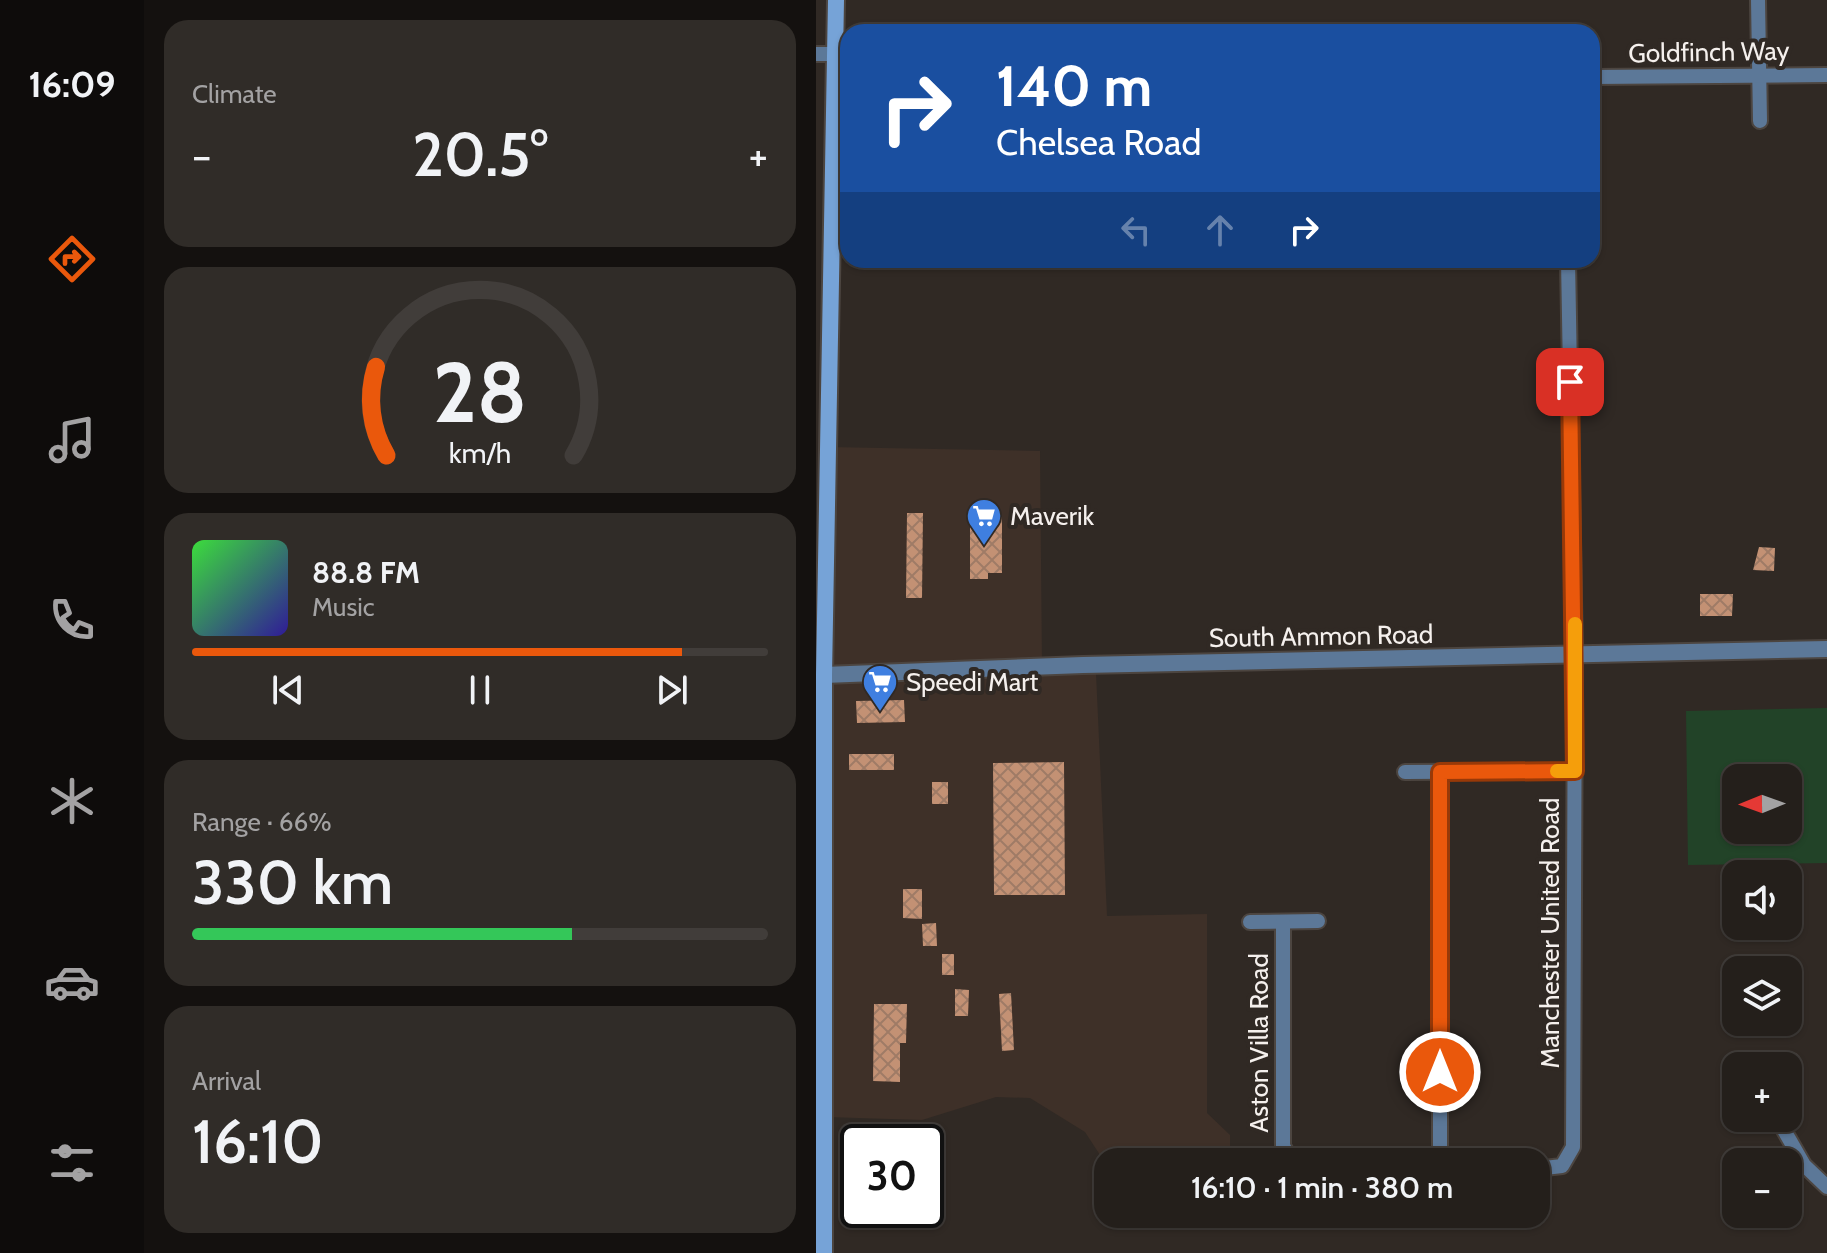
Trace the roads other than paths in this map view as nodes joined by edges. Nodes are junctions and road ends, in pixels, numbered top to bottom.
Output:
1 (836, 0) edge
2 (1758, 0) edge
3 (816, 54) edge
4 (835, 54) junction
5 (1759, 75) junction
6 (1827, 75) edge
7 (1600, 77) edge
8 (1760, 121) dead end
9 (1568, 268) edge
10 (1827, 649) edge
11 (1575, 655) junction
12 (820, 675) edge
13 (1575, 771) junction
14 (1405, 772) dead end
15 (1440, 772) junction
16 (821, 904) edge
17 (1318, 921) dead end
18 (1250, 922) dead end
19 (1283, 922) junction
20 (1785, 1132) edge
21 (1284, 1148) edge
22 (1440, 1148) edge
23 (821, 1151) edge
24 (1550, 1169) edge
25 (1827, 1187) edge
26 (824, 1253) edge

1 - 4 main road
2 - 5 street
3 - 4 street
4 - 12 main road
5 - 6 street, Goldfinch Way
5 - 7 street, Goldfinch Way
5 - 8 street
9 - 11 street, Manchester United Road
10 - 11 street, South Ammon Road
11 - 12 street, South Ammon Road
11 - 13 street, Manchester United Road
12 - 16 main road
13 - 15 street
13 - 24 street, Manchester United Road
14 - 15 street
15 - 22 street
16 - 23 main road
17 - 19 street
18 - 19 street
19 - 21 street, Aston Villa Road
20 - 25 street
23 - 26 main road

